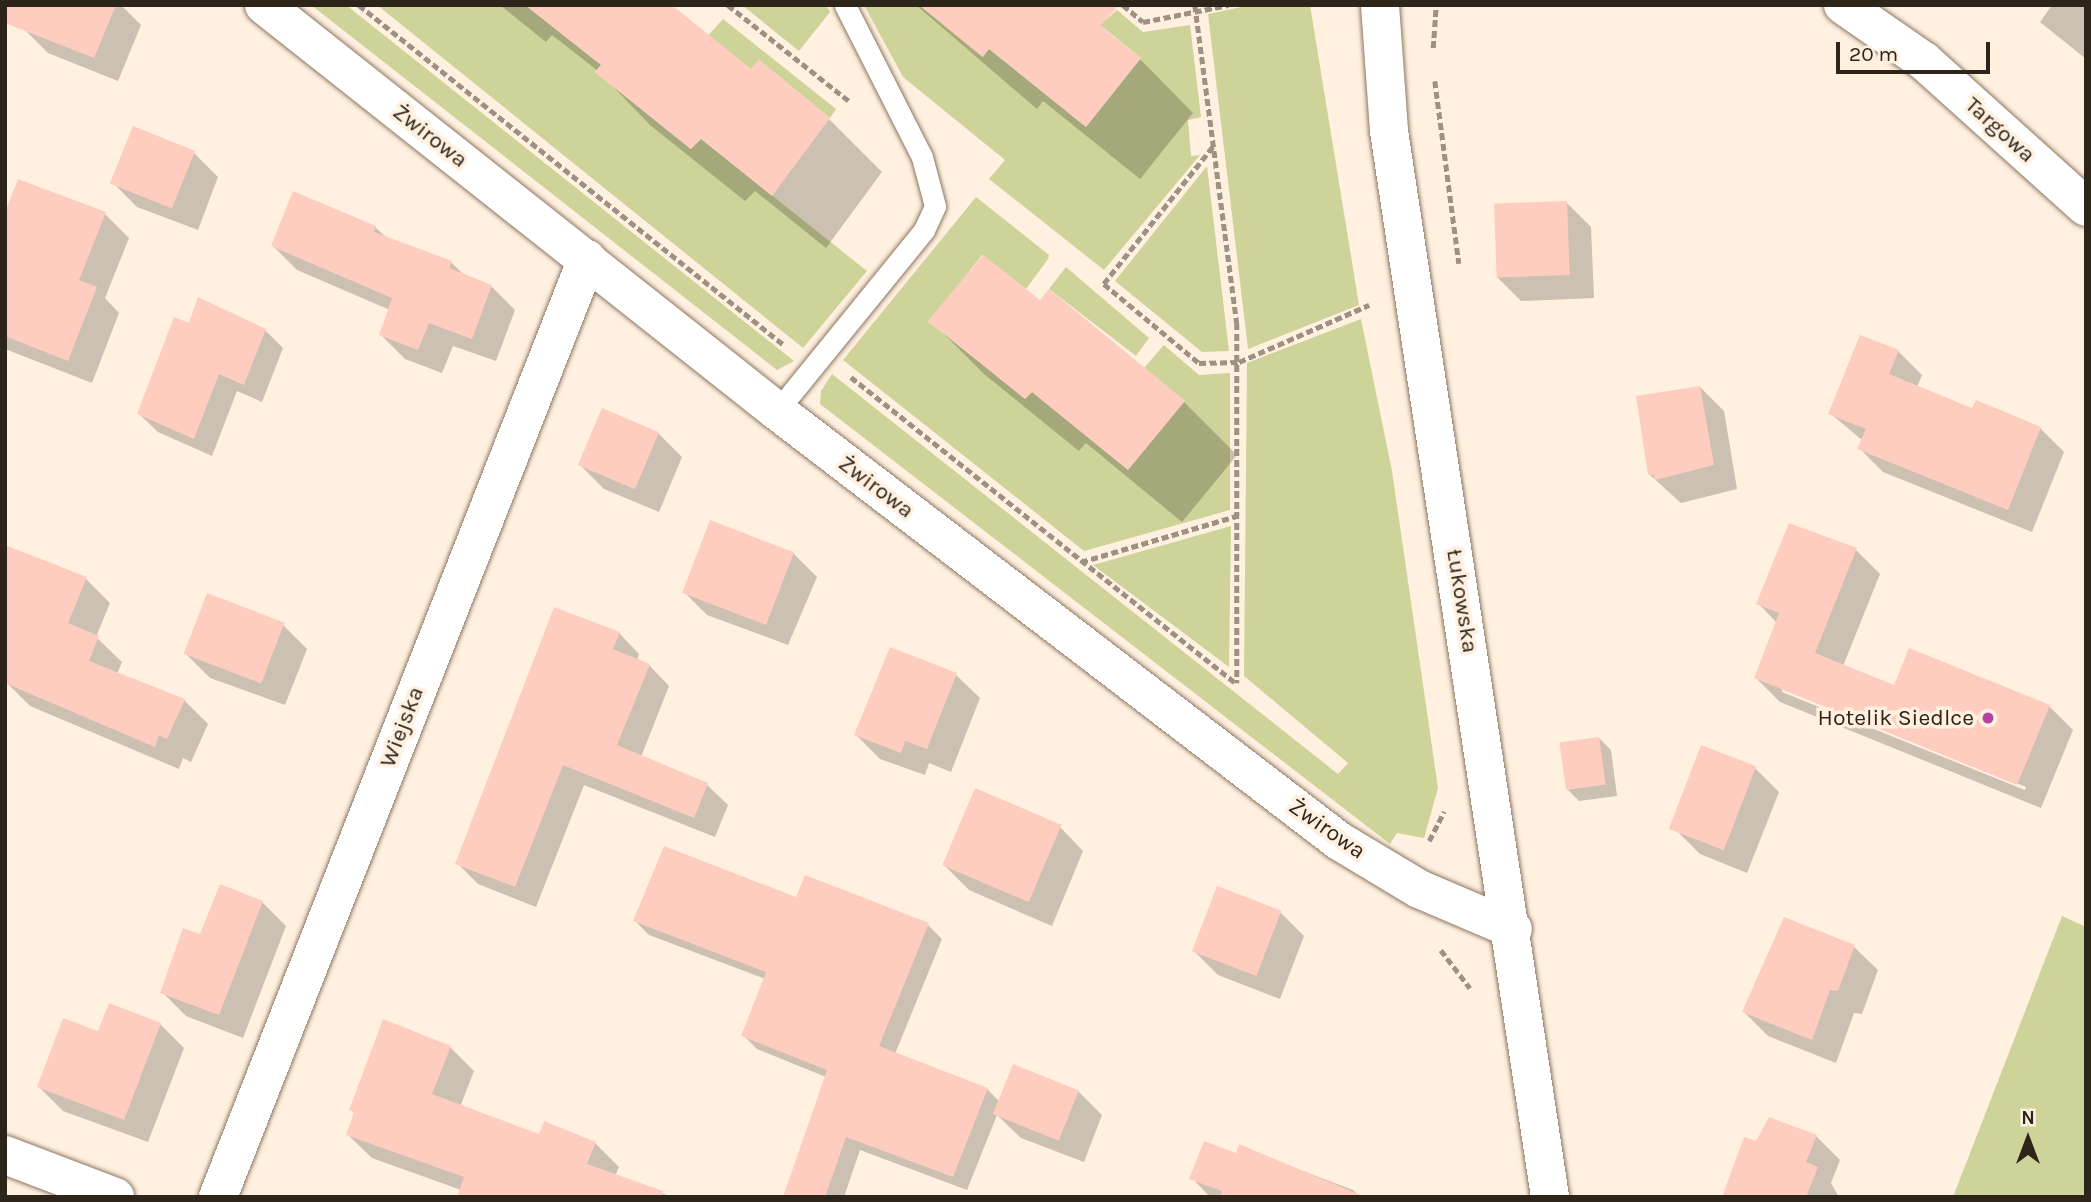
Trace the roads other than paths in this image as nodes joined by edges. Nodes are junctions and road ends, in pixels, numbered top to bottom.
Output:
1 (264, 5) edge
2 (845, 5) edge
3 (1843, 5) edge
4 (1381, 7) edge
5 (2086, 207) edge
6 (587, 259) junction
7 (777, 411) junction
8 (1513, 929) junction
9 (5, 1155) edge
10 (115, 1197) edge
11 (218, 1197) edge
12 (1550, 1197) edge

1 - 6 street, Żwirowa
2 - 7 lane
3 - 5 street, Targowa
4 - 8 street, Łukowska
6 - 7 street, Żwirowa
6 - 11 street, Wiejska
7 - 8 street, Żwirowa
8 - 12 street, Łukowska
9 - 10 street

